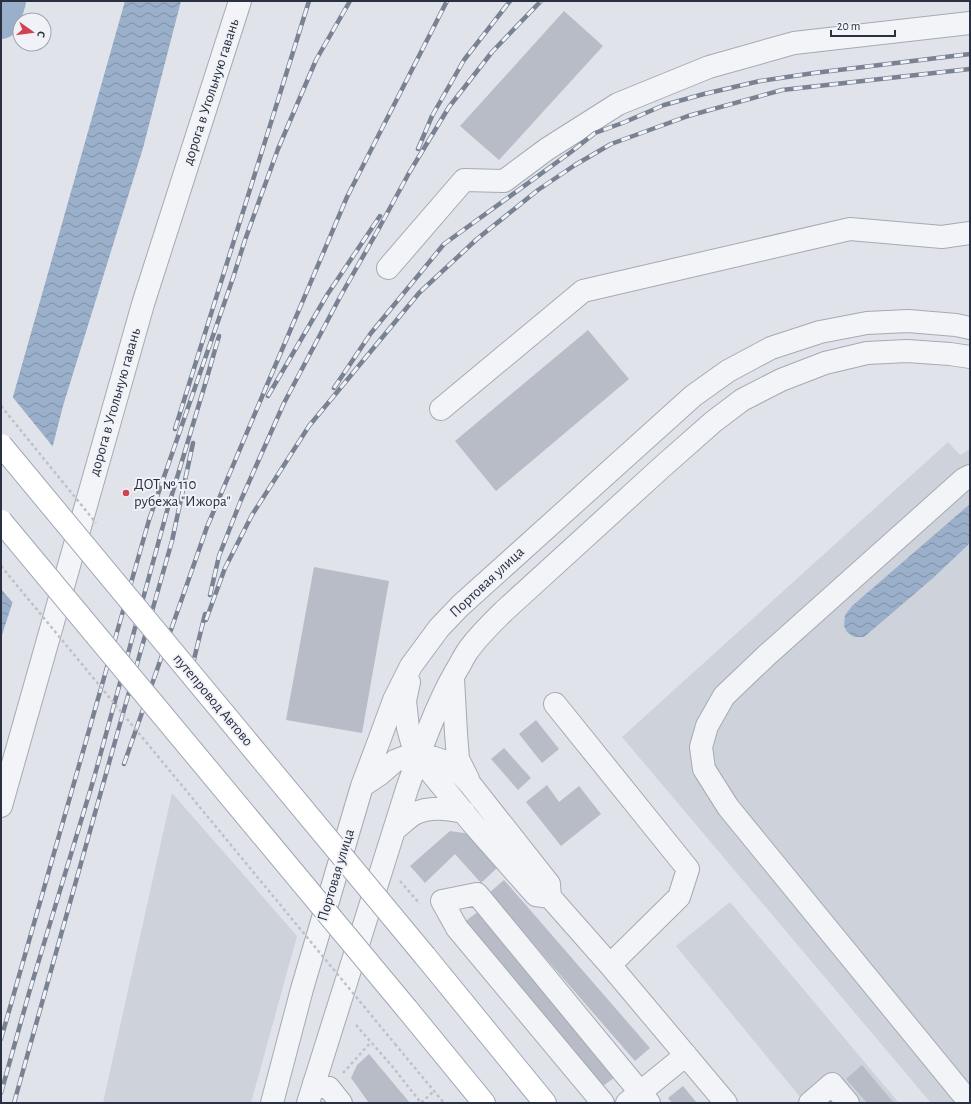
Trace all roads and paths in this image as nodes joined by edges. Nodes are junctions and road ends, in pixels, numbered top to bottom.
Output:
1 (240, 1) edge
2 (970, 23) edge
3 (970, 234) edge
4 (388, 268) dead end
5 (970, 328) edge
6 (970, 357) edge
7 (441, 409) dead end
8 (1, 445) edge
9 (970, 476) edge
10 (1, 521) edge
11 (1, 566) edge
12 (411, 666) junction
13 (453, 676) junction
14 (555, 704) dead end
15 (418, 755) junction
16 (470, 784) junction
17 (362, 786) junction
18 (1, 806) edge
19 (464, 812) junction
20 (394, 830) junction
21 (396, 876) dead end
22 (550, 897) junction
23 (425, 909) dead end
24 (610, 965) junction
25 (356, 1024) dead end
26 (371, 1042) junction
27 (686, 1054) junction
28 (434, 1091) junction
29 (323, 1094) edge
30 (639, 1100) edge
31 (272, 1103) edge
32 (444, 1103) edge
33 (484, 1103) edge
34 (545, 1103) edge
35 (602, 1103) edge
36 (726, 1103) edge
37 (810, 1103) edge
38 (848, 1103) edge
39 (970, 1103) edge

1 - 18 street, дорога в Угольную гавань
2 - 4 street
3 - 7 street
5 - 12 street, Портовая улица
6 - 13 street
8 - 34 main road, путепровод Автово, bridge
9 - 39 street
10 - 33 main road, bridge
11 - 28 path, bridge
12 - 15 street
12 - 17 street, Портовая улица
13 - 15 street
13 - 16 street
14 - 24 street
15 - 16 street
15 - 17 street
15 - 19 street
15 - 20 street
16 - 22 street
17 - 31 street, Портовая улица
19 - 20 street
19 - 22 street
20 - 29 street
21 - 23 path
22 - 24 street
24 - 27 street
25 - 26 path
26 - 28 path
26 - 29 path
27 - 30 street
27 - 36 street
28 - 32 path
30 - 35 street
37 - 38 street

